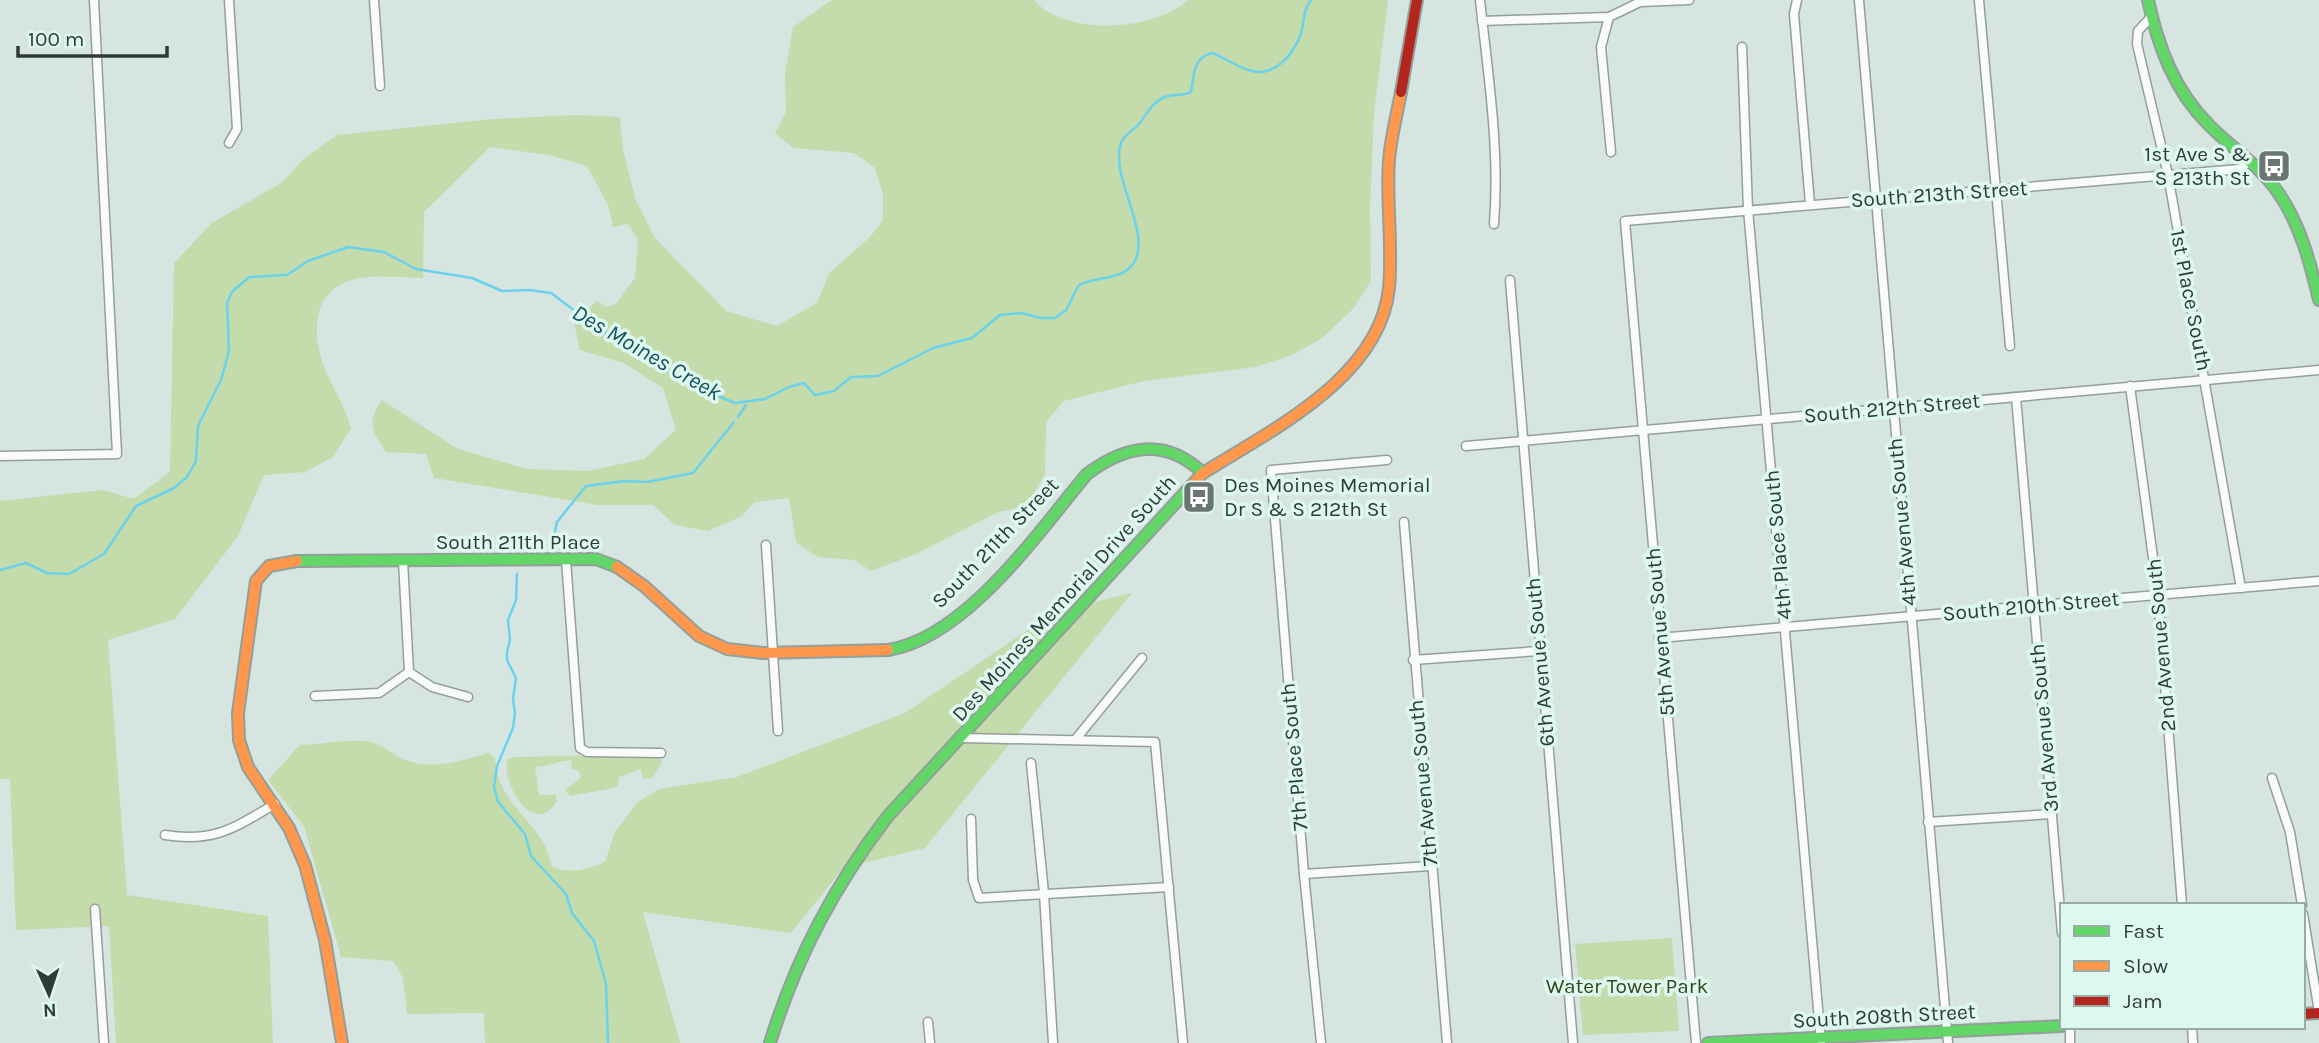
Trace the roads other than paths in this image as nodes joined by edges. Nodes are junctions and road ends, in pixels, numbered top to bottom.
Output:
1 (94, 0) edge
2 (229, 0) edge
3 (374, 0) edge
4 (1417, 0) edge
5 (1480, 0) edge
6 (1689, 0) edge
7 (1797, 0) edge
8 (1859, 0) edge
9 (1979, 0) edge
10 (2148, 0) edge
11 (1639, 1) edge
12 (1609, 17) junction
13 (2151, 17) junction
14 (1482, 21) junction
15 (1742, 47) dead end
16 (380, 86) dead end
17 (229, 143) dead end
18 (1611, 152) dead end
19 (2250, 161) junction
20 (2168, 175) junction
21 (1997, 190) junction
22 (1875, 199) junction
23 (1810, 204) junction
24 (1748, 209) junction
25 (1625, 221) joint
26 (1494, 224) dead end
27 (1510, 280) dead end
28 (2319, 300) edge
29 (2010, 346) dead end
30 (2319, 370) edge
31 (2206, 379) junction
32 (2130, 386) junction
33 (2017, 397) junction
34 (1892, 408) junction
35 (1767, 418) junction
36 (1644, 428) junction
37 (1521, 440) junction
38 (1466, 446) dead end
39 (0, 456) edge
40 (1387, 460) dead end
41 (1203, 473) junction
42 (1404, 522) dead end
43 (766, 545) dead end
44 (566, 560) junction
45 (403, 561) junction
46 (2319, 581) edge
47 (2241, 589) junction
48 (2158, 595) junction
49 (2034, 606) junction
50 (1911, 617) junction
51 (1786, 627) junction
52 (1659, 638) junction
53 (910, 645) joint
54 (1539, 651) junction
55 (775, 652) junction
56 (1142, 659) dead end
57 (1413, 660) junction
58 (409, 672) junction
59 (315, 696) dead end
60 (468, 697) dead end
61 (778, 731) dead end
62 (963, 738) junction
63 (1074, 740) junction
64 (662, 752) dead end
65 (1031, 763) dead end
66 (2273, 778) dead end
67 (275, 804) junction
68 (2052, 814) junction
69 (971, 820) dead end
70 (1928, 822) junction
71 (165, 835) dead end
72 (1430, 866) junction
73 (1304, 874) junction
74 (1169, 887) junction
75 (1044, 893) junction
76 (2182, 903) edge
77 (2302, 903) edge
78 (95, 909) dead end
79 (2060, 909) edge
80 (2305, 926) edge
81 (2319, 1013) edge
82 (928, 1022) dead end
83 (2060, 1026) edge
84 (1948, 1038) edge
85 (1821, 1040) edge
86 (104, 1043) edge
87 (342, 1043) edge
88 (771, 1043) edge
89 (930, 1043) edge
90 (1053, 1043) edge
91 (1183, 1043) edge
92 (1321, 1043) edge
93 (1447, 1043) edge
94 (1573, 1043) edge
95 (1696, 1043) edge
96 (1708, 1043) edge

1 - 39 street
2 - 17 street
3 - 16 street
4 - 41 street, Des Moines Memorial Drive South
5 - 14 street
6 - 11 street
7 - 23 street
8 - 22 street, 4th Avenue South
9 - 21 street
10 - 13 street
11 - 12 street
12 - 14 street
12 - 18 street
13 - 19 street
13 - 20 street, 1st Place South
14 - 26 street
15 - 24 street, 4th Place South
19 - 20 street, South 213th Street
19 - 28 street
20 - 21 street, South 213th Street
20 - 31 street, 1st Place South
21 - 22 street, South 213th Street
21 - 29 street
22 - 23 street, South 213th Street
22 - 34 street, 4th Avenue South
23 - 24 street, South 213th Street
24 - 25 street, South 213th Street
24 - 35 street, 4th Place South
25 - 36 street, 5th Avenue South
27 - 37 street, 6th Avenue South
30 - 31 street, South 212th Street
31 - 32 street, South 212th Street
31 - 47 street, 1st Place South
32 - 33 street, South 212th Street
32 - 48 street, 2nd Avenue South
33 - 34 street, South 212th Street
33 - 49 street, 3rd Avenue South
34 - 35 street, South 212th Street
34 - 50 street, 4th Avenue South
35 - 36 street, South 212th Street
35 - 51 street, 4th Place South
36 - 37 street, South 212th Street
36 - 52 street, 5th Avenue South
37 - 38 street, South 212th Street
37 - 54 street, 6th Avenue South
40 - 73 street, 7th Place South
41 - 53 street, South 211th Street
41 - 62 street, Des Moines Memorial Drive South
42 - 57 street, 7th Avenue South
43 - 55 street
44 - 45 street, South 211th Place
44 - 55 street, South 211th Place
44 - 64 street
45 - 58 street
45 - 67 street, South 211th Place
46 - 47 street, South 210th Street
47 - 48 street, South 210th Street
48 - 49 street, South 210th Street
48 - 76 street, 2nd Avenue South
49 - 50 street, South 210th Street
49 - 68 street, 3rd Avenue South
50 - 51 street, South 210th Street
50 - 70 street, 4th Avenue South
51 - 52 street, South 210th Street
51 - 85 street, 4th Place South
52 - 95 street, 5th Avenue South
53 - 55 street, South 211th Place
54 - 57 street
54 - 94 street, 6th Avenue South
55 - 61 street
56 - 63 street
57 - 72 street, 7th Avenue South
58 - 59 street
58 - 60 street
62 - 63 street
62 - 88 street, Des Moines Memorial Drive South
63 - 74 street
65 - 75 street
66 - 77 street
67 - 71 street
67 - 87 street
68 - 70 street
68 - 79 street, 3rd Avenue South
69 - 75 street
70 - 84 street, 4th Avenue South
72 - 73 street
72 - 93 street, 7th Avenue South
73 - 92 street, 7th Place South
74 - 75 street
74 - 91 street
75 - 90 street
78 - 86 street
80 - 81 street
82 - 89 street
83 - 84 street, South 208th Street
84 - 85 street, South 208th Street
85 - 96 street, South 208th Street

